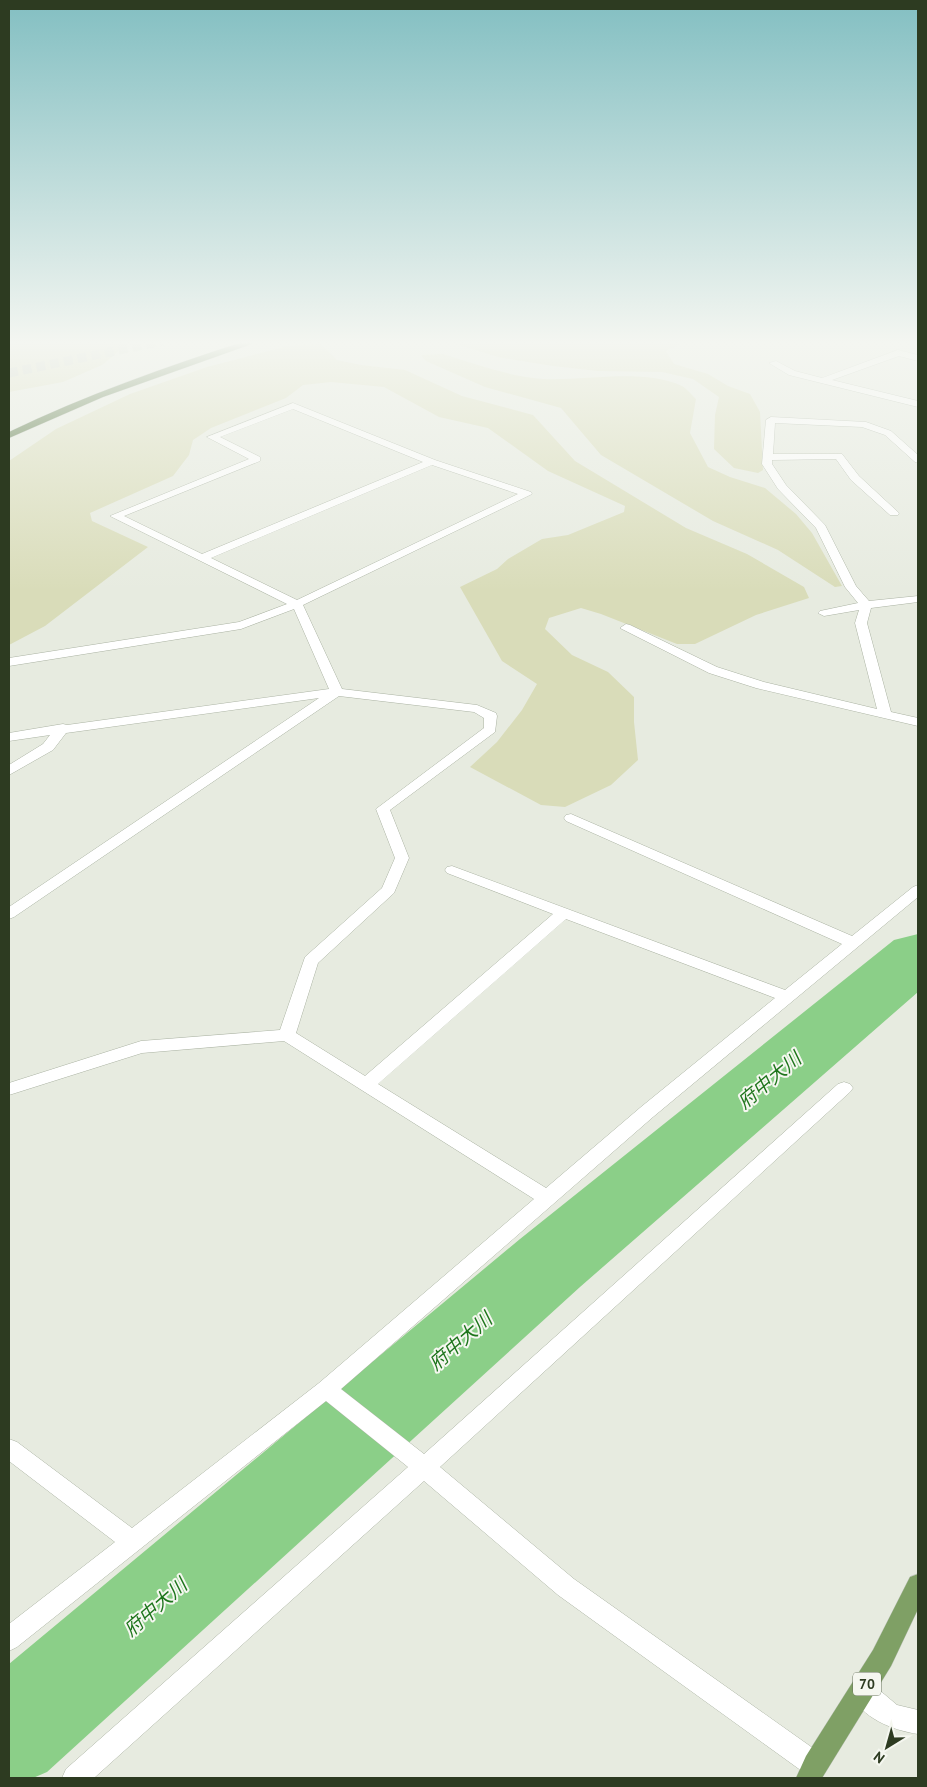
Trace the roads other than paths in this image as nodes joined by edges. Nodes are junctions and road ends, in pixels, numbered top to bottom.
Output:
1 (32, 424) edge
2 (245, 424) edge
3 (339, 424) edge
4 (771, 424) edge
5 (864, 424) edge
6 (9, 435) edge
7 (767, 457) junction
8 (918, 460) edge
9 (432, 462) junction
10 (894, 513) dead end
11 (202, 558) junction
12 (918, 599) edge
13 (297, 604) junction
14 (866, 605) junction
15 (824, 613) dead end
16 (626, 628) dead end
17 (9, 662) edge
18 (337, 692) junction
19 (885, 714) junction
20 (918, 722) edge
21 (63, 728) junction
22 (9, 737) edge
23 (9, 771) edge
24 (571, 818) dead end
25 (452, 870) dead end
26 (918, 890) edge
27 (563, 913) junction
28 (9, 914) edge
29 (854, 943) junction
30 (788, 997) junction
31 (287, 1035) junction
32 (366, 1085) junction
33 (844, 1088) dead end
34 (9, 1089) edge
35 (547, 1198) junction
36 (326, 1389) junction
37 (9, 1449) edge
38 (424, 1467) junction
39 (132, 1541) junction
40 (918, 1586) edge
41 (9, 1639) edge
42 (862, 1692) junction
43 (918, 1722) edge
44 (812, 1772) edge
45 (74, 1778) edge

1 - 6 highway
2 - 11 street
3 - 9 street
4 - 7 street
5 - 8 street
7 - 10 street
7 - 14 street
9 - 11 street
9 - 13 street
11 - 13 street
12 - 14 street
13 - 17 street
13 - 18 street
14 - 15 street
14 - 19 street
16 - 19 street
18 - 21 street
18 - 28 street
18 - 31 street
19 - 20 street
21 - 22 street
21 - 23 street
24 - 29 street
25 - 27 street
26 - 29 street
27 - 30 street
27 - 32 street
29 - 30 street
30 - 35 street
31 - 32 street
31 - 34 street
32 - 35 street
33 - 38 street
35 - 36 street
36 - 38 street
36 - 39 street
37 - 39 street
38 - 44 street
38 - 45 street
39 - 41 street
40 - 42 main road, 70
42 - 43 street
42 - 44 main road, 70

